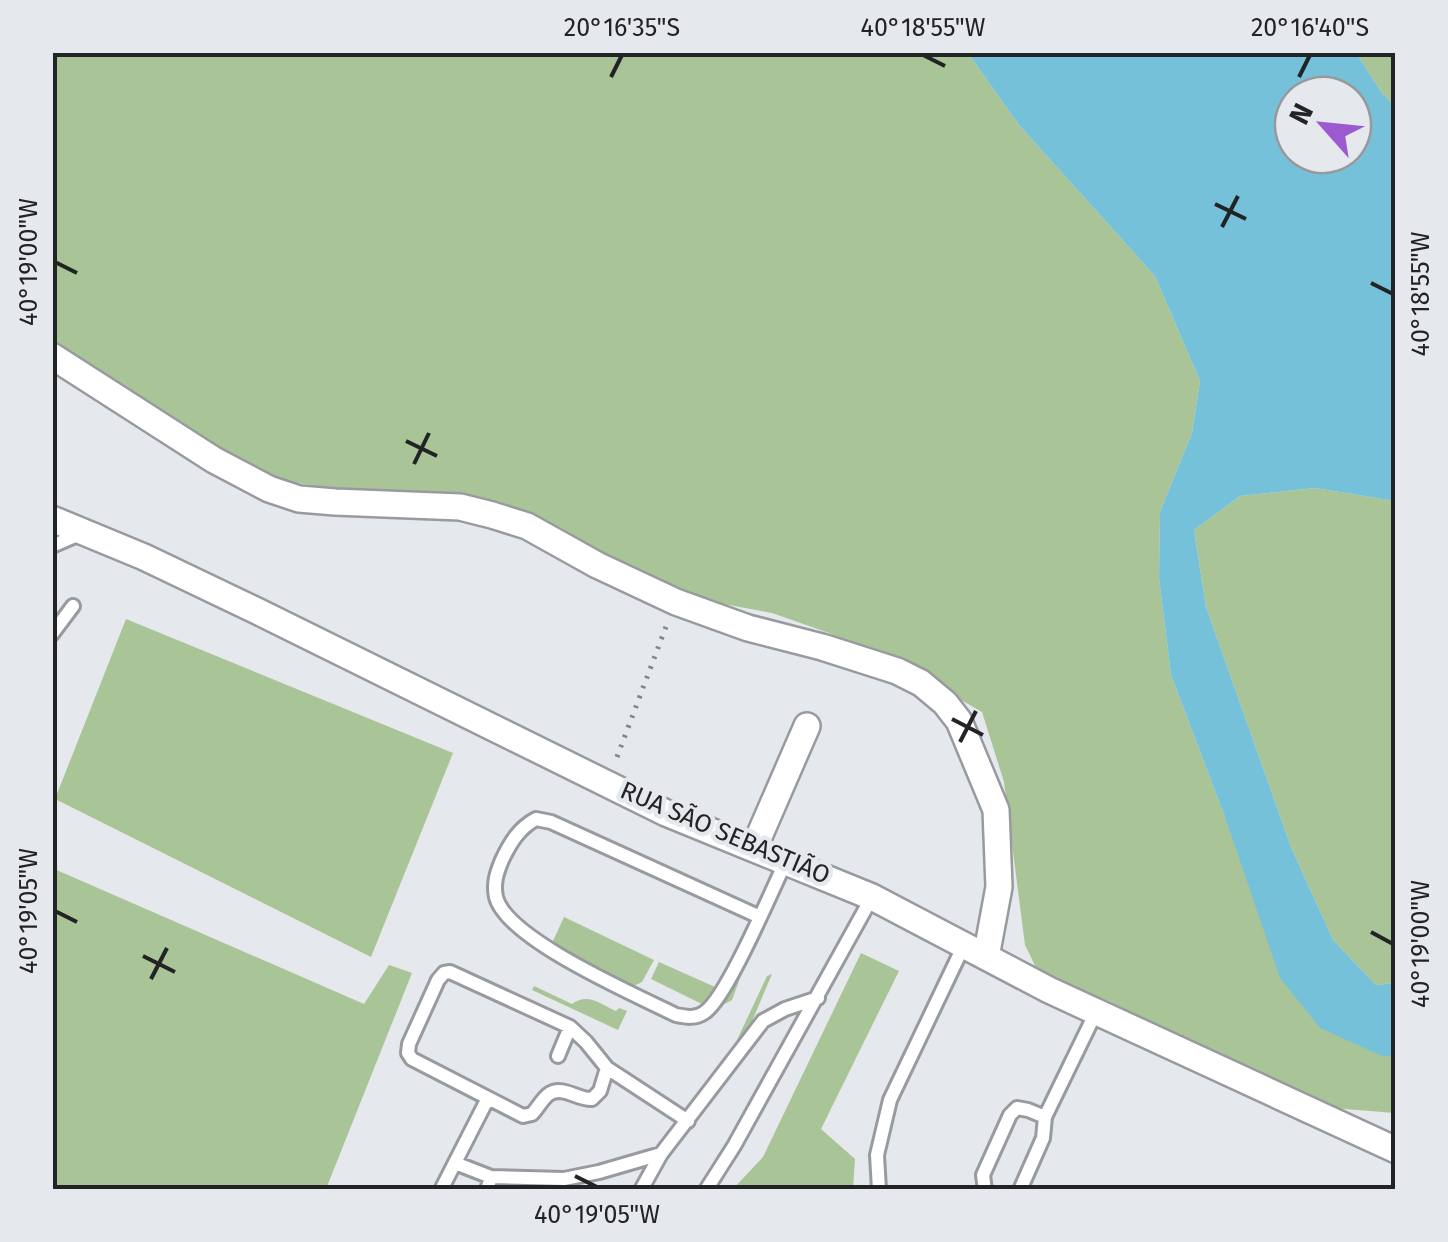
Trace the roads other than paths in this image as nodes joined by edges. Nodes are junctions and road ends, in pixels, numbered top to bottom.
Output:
1 (52, 356) edge
2 (52, 519) edge
3 (84, 532) junction
4 (52, 546) edge
5 (74, 606) dead end
6 (52, 634) edge
7 (808, 726) dead end
8 (754, 848) junction
9 (786, 861) junction
10 (872, 897) junction
11 (760, 917) junction
12 (975, 951) junction
13 (818, 998) junction
14 (1096, 1012) junction
15 (570, 1027) junction
16 (558, 1056) dead end
17 (607, 1068) junction
18 (487, 1100) junction
19 (1045, 1116) junction
20 (688, 1121) junction
21 (1396, 1150) edge
22 (661, 1154) junction
23 (455, 1163) junction
24 (489, 1183) edge
25 (441, 1190) edge
26 (642, 1190) edge
27 (706, 1190) edge
28 (878, 1190) edge
29 (985, 1190) edge
30 (1020, 1190) edge

1 - 12 street
2 - 3 street, RUA SÃO SEBASTIÃO
3 - 4 lane
3 - 8 street, RUA SÃO SEBASTIÃO
5 - 6 lane
7 - 8 street
8 - 9 street, RUA SÃO SEBASTIÃO
9 - 10 street, RUA SÃO SEBASTIÃO
9 - 11 lane
10 - 12 street, RUA SÃO SEBASTIÃO
10 - 13 lane
11 - 11 lane
12 - 14 street, RUA SÃO SEBASTIÃO
12 - 28 lane
13 - 20 lane
13 - 27 lane
14 - 19 lane
14 - 21 street, RUA SÃO SEBASTIÃO
15 - 16 lane
15 - 17 lane
15 - 18 lane
17 - 18 lane
17 - 20 lane
18 - 23 lane
19 - 29 lane
19 - 30 lane
20 - 22 lane
22 - 24 lane
22 - 26 lane
23 - 24 lane
23 - 25 lane

